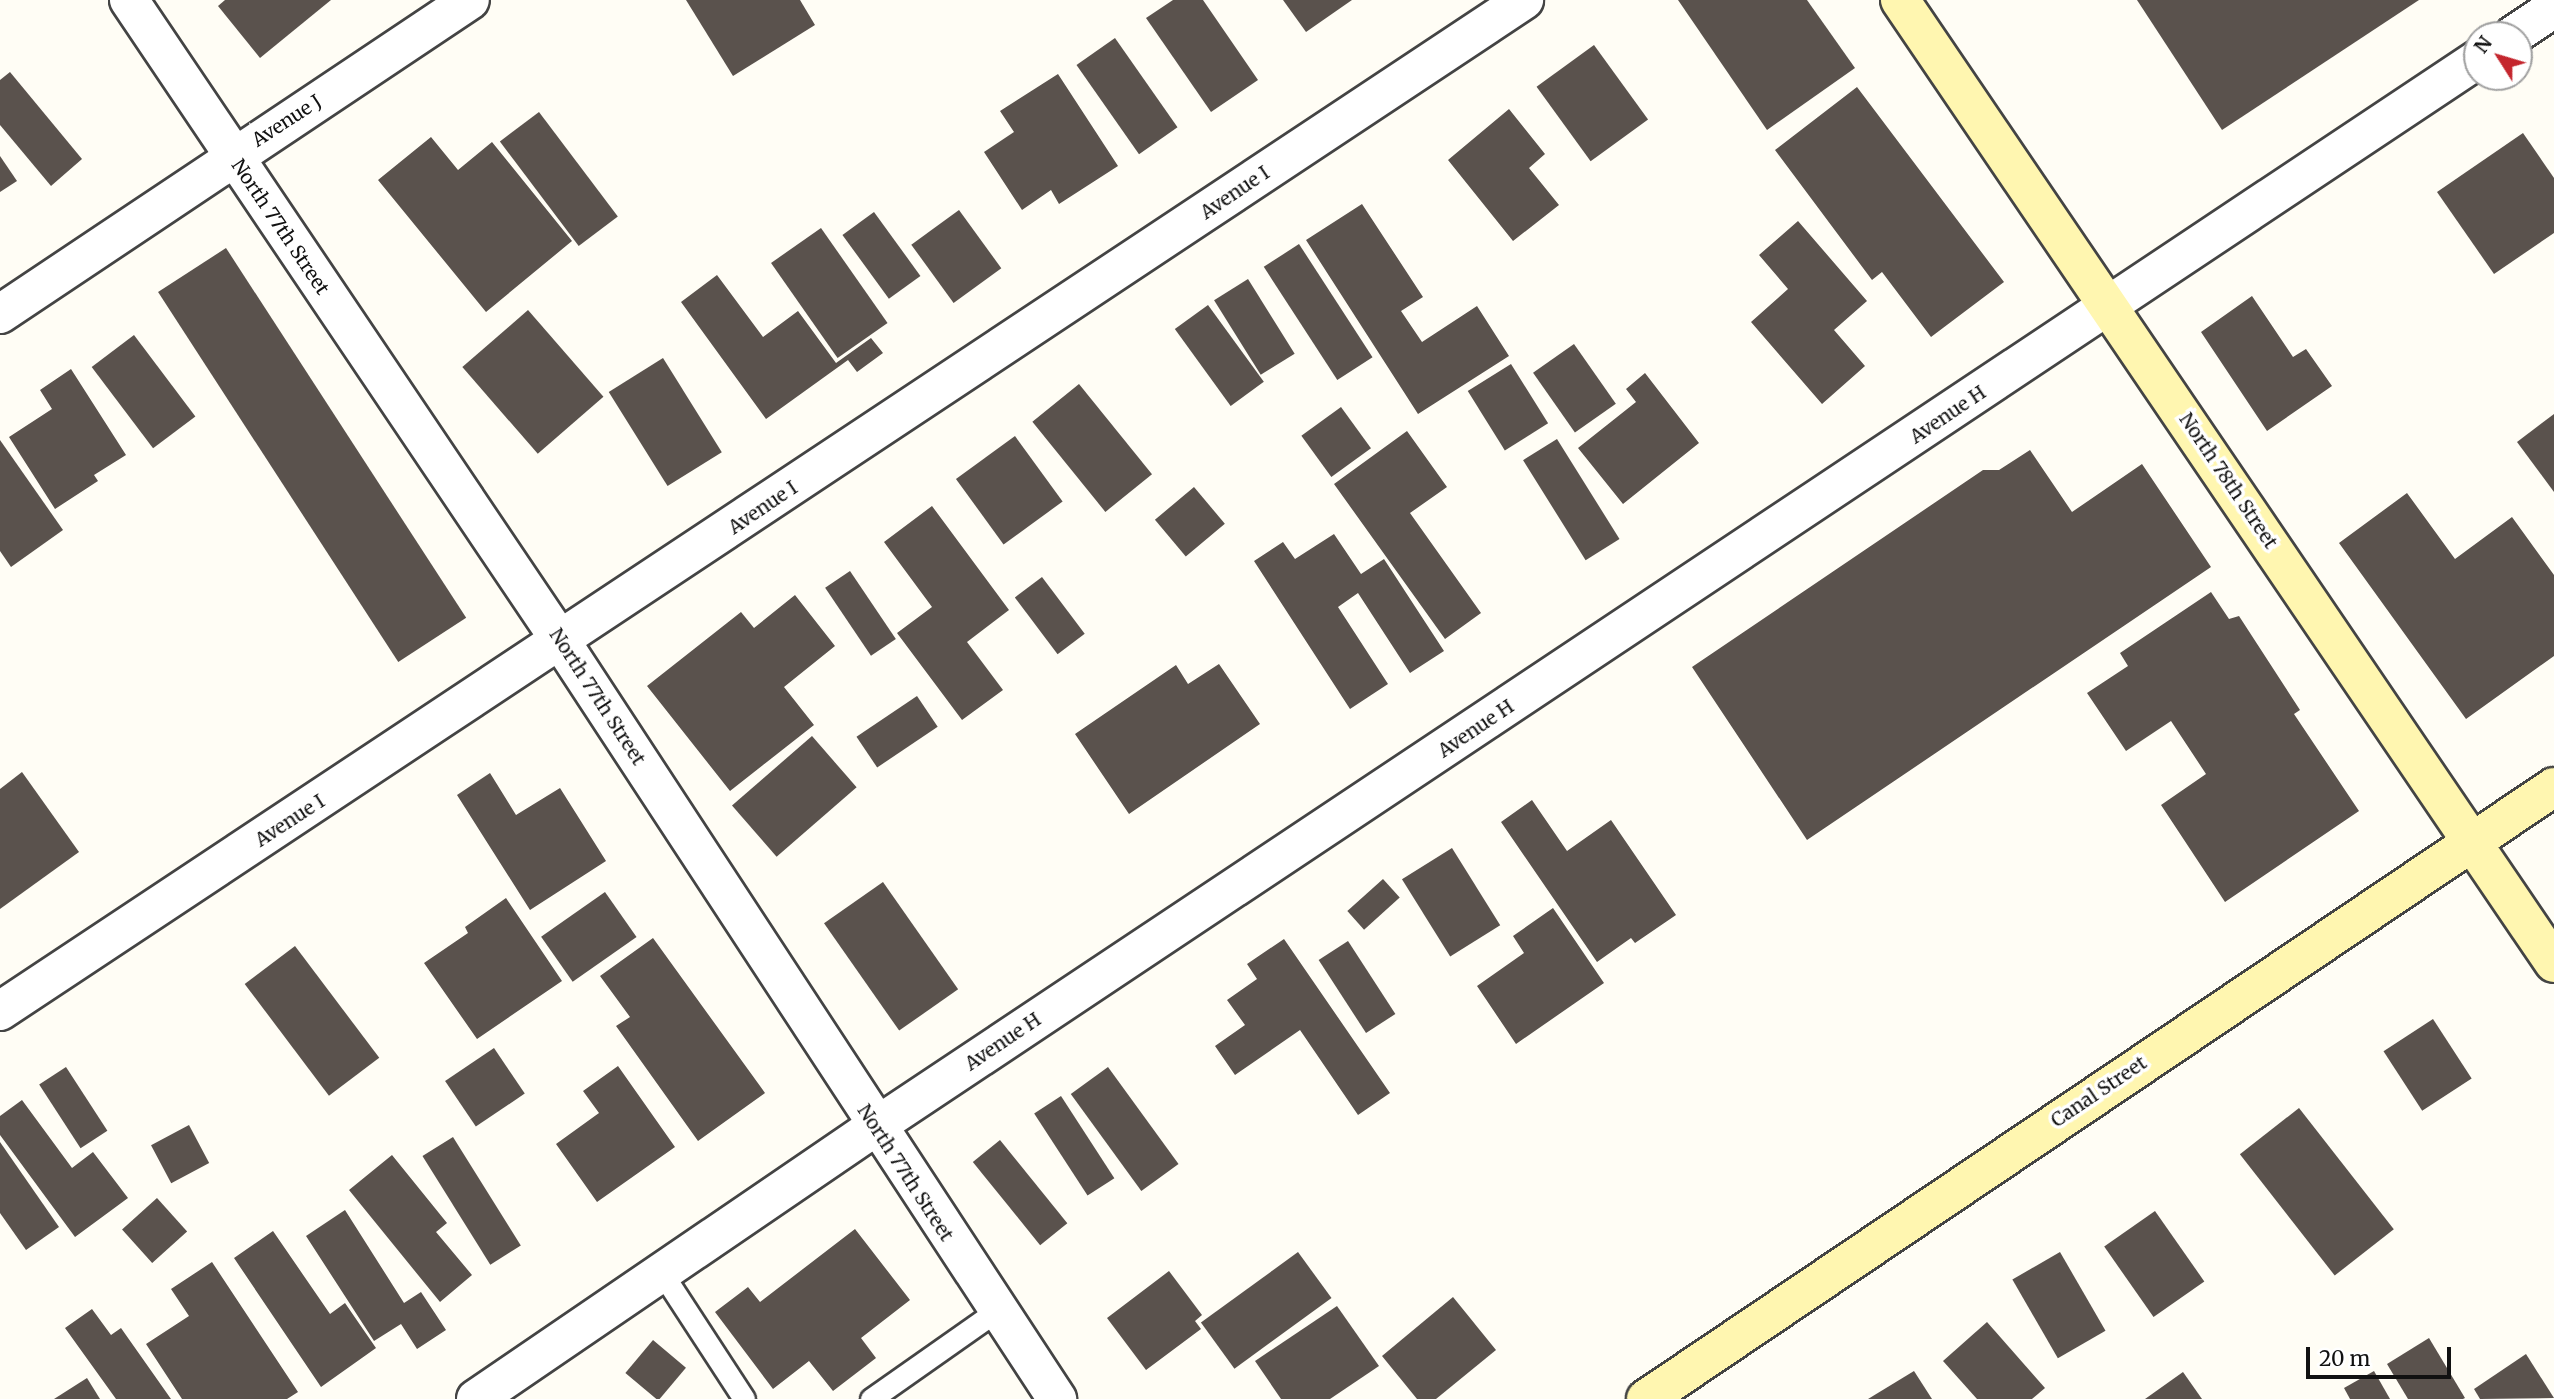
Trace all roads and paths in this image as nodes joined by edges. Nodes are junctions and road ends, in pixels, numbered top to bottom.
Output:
1 (129, 0) edge
2 (470, 0) edge
3 (1524, 0) edge
4 (1900, 0) edge
5 (2554, 8) edge
6 (2533, 22) edge
7 (2463, 69) edge
8 (233, 157) junction
9 (2110, 308) junction
10 (0, 314) edge
11 (562, 643) junction
12 (2554, 787) edge
13 (2473, 839) junction
14 (2554, 963) edge
15 (0, 1011) edge
16 (875, 1127) junction
17 (662, 1273) junction
18 (996, 1311) junction
19 (476, 1399) edge
20 (744, 1399) edge
21 (871, 1399) edge
22 (1057, 1399) edge
23 (1646, 1399) edge

1 - 8 street, North 77th Street
2 - 8 street, Avenue J
3 - 11 street, Avenue I
4 - 9 street, North 78th Street
5 - 6 street
7 - 9 street, Avenue H
8 - 10 street, Avenue J
8 - 11 street, North 77th Street
9 - 13 street, North 78th Street
9 - 16 street, Avenue H
11 - 15 street, Avenue I
11 - 16 street, North 77th Street
12 - 13 street, Canal Street
13 - 14 street, North 78th Street
13 - 23 street, Canal Street
16 - 17 street, Avenue H
16 - 18 street, North 77th Street
17 - 19 street, Avenue H
17 - 20 lane
18 - 21 lane
18 - 22 street, North 77th Street

